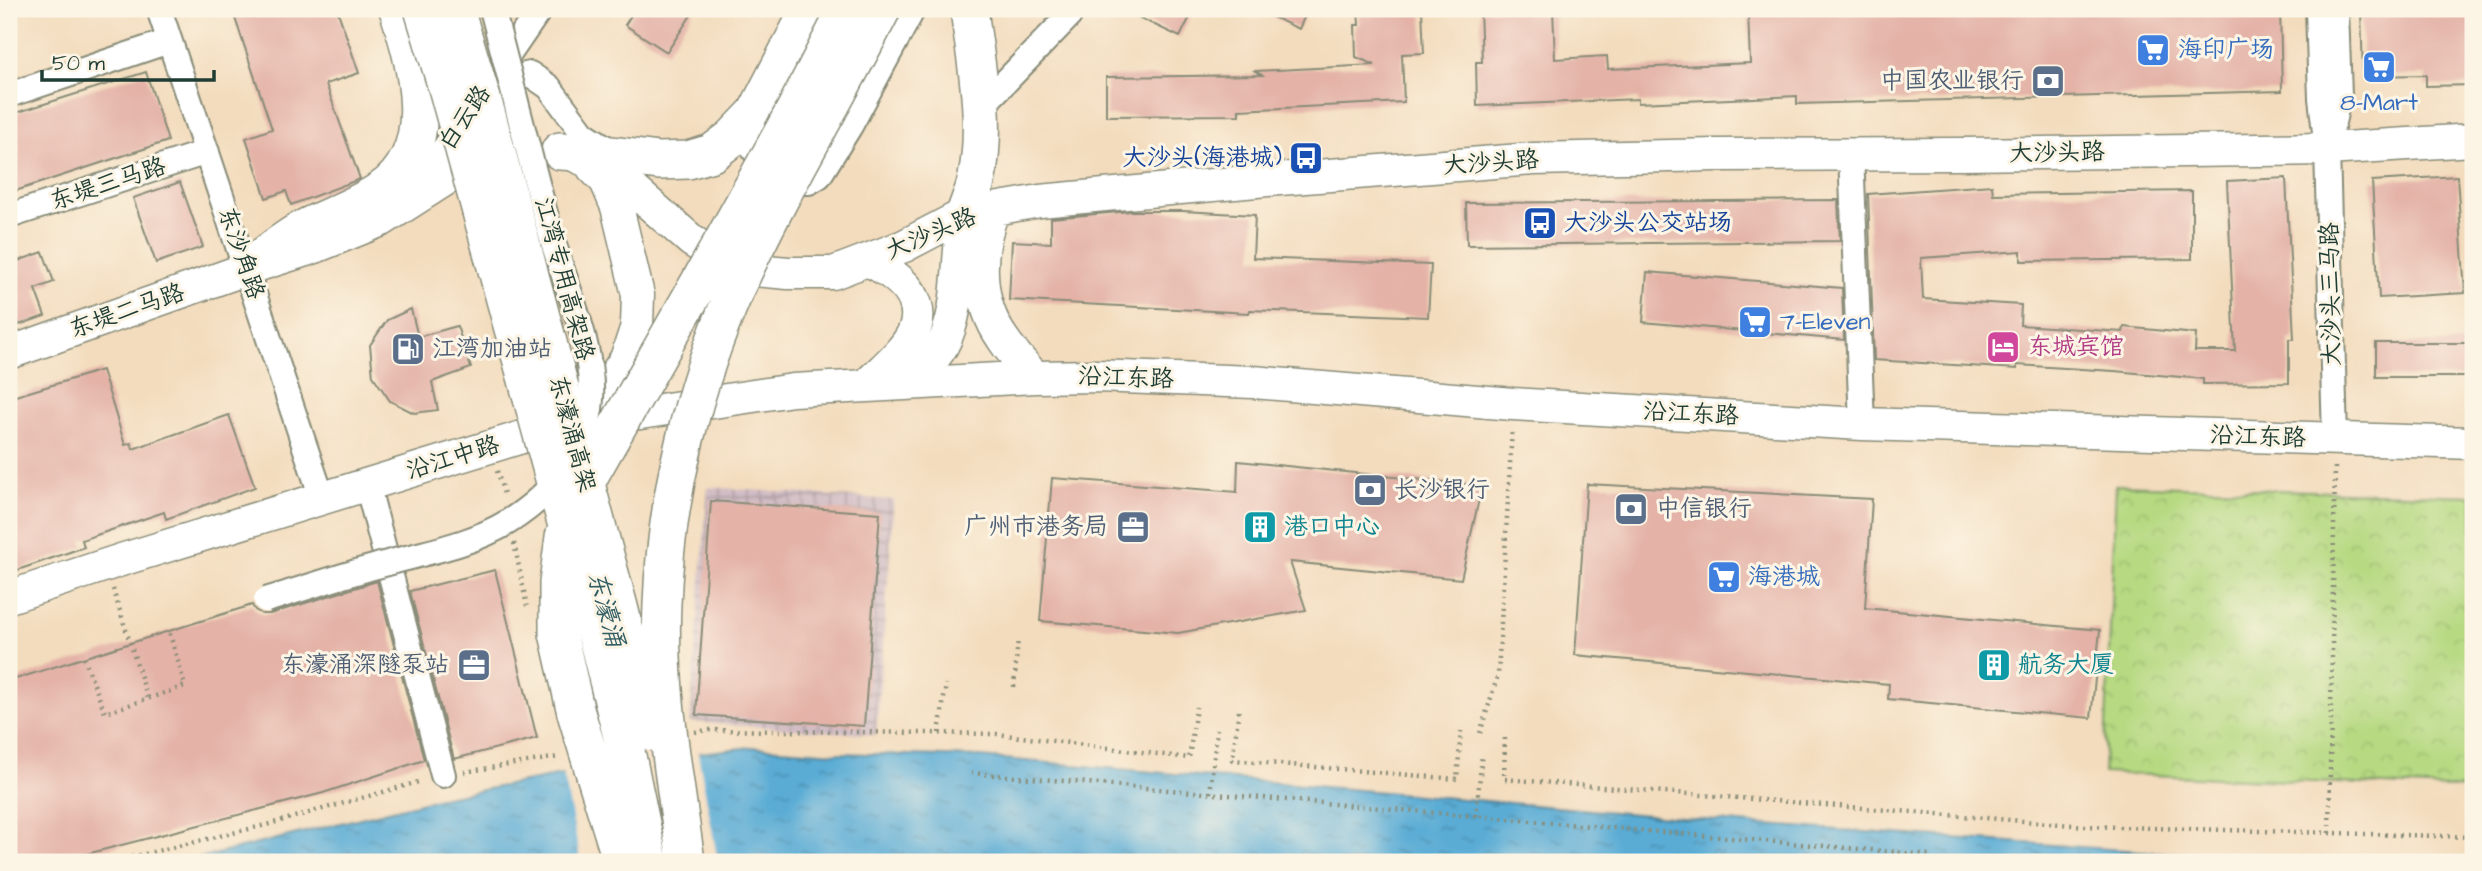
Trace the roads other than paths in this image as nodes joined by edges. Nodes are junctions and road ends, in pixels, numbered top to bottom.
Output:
1 (159, 9) edge
2 (398, 9) edge
3 (423, 9) edge
4 (455, 9) edge
5 (492, 9) edge
6 (540, 9) edge
7 (810, 9) edge
8 (847, 9) edge
9 (882, 9) edge
10 (913, 9) edge
11 (970, 9) edge
12 (1072, 9) edge
13 (2318, 9) edge
14 (2336, 9) edge
15 (169, 41) junction
16 (488, 83) junction
17 (9, 95) edge
18 (981, 107) junction
19 (756, 113) junction
20 (2473, 140) edge
21 (2327, 149) junction
22 (560, 151) junction
23 (207, 152) junction
24 (1851, 154) junction
25 (618, 155) junction
26 (980, 211) junction
27 (9, 216) edge
28 (382, 220) junction
29 (868, 260) junction
30 (246, 269) junction
31 (9, 353) edge
32 (1035, 377) junction
33 (910, 383) junction
34 (866, 386) junction
35 (1862, 424) junction
36 (561, 425) junction
37 (2335, 439) junction
38 (2473, 443) edge
39 (367, 484) junction
40 (322, 498) junction
41 (9, 597) edge
42 (266, 600) dead end
43 (443, 775) dead end
44 (622, 862) edge
45 (649, 862) edge
46 (683, 862) edge

1 - 15 street, 东沙角路
2 - 30 highway
3 - 45 highway, bridge
4 - 46 highway, 东濠涌高架, bridge
5 - 42 street, 江湾专用高架路, bridge
6 - 16 street, 白云路
7 - 19 highway
8 - 44 highway, bridge
9 - 46 highway, bridge
10 - 19 street
11 - 18 highway
12 - 18 street
13 - 21 street, 大沙头三马路
14 - 21 street, 大沙头三马路
15 - 17 street
15 - 23 street, 东沙角路
16 - 25 street
16 - 28 street, 白云路
18 - 26 highway
19 - 25 highway
20 - 21 main road, 大沙头路
21 - 24 main road, 大沙头路
21 - 37 street, 大沙头三马路
22 - 25 highway
22 - 28 main road, 东堤二马路
22 - 29 main road, 大沙头路
22 - 36 main road
23 - 27 street, 东堤三马路
23 - 30 street, 东沙角路
24 - 26 main road, 大沙头路
24 - 35 street
26 - 29 main road, 大沙头路
26 - 32 main road
26 - 33 main road
28 - 30 main road, 东堤二马路
29 - 34 main road
30 - 31 main road, 东堤二马路
30 - 40 street, 东沙角路
32 - 33 main road, 沿江东路
32 - 35 main road, 沿江东路
33 - 34 main road, 沿江中路
34 - 36 main road, 沿江中路
35 - 37 main road, 沿江东路
36 - 39 main road, 沿江中路
37 - 38 main road, 沿江东路
39 - 40 main road, 沿江中路
39 - 43 street
40 - 41 main road, 沿江中路

